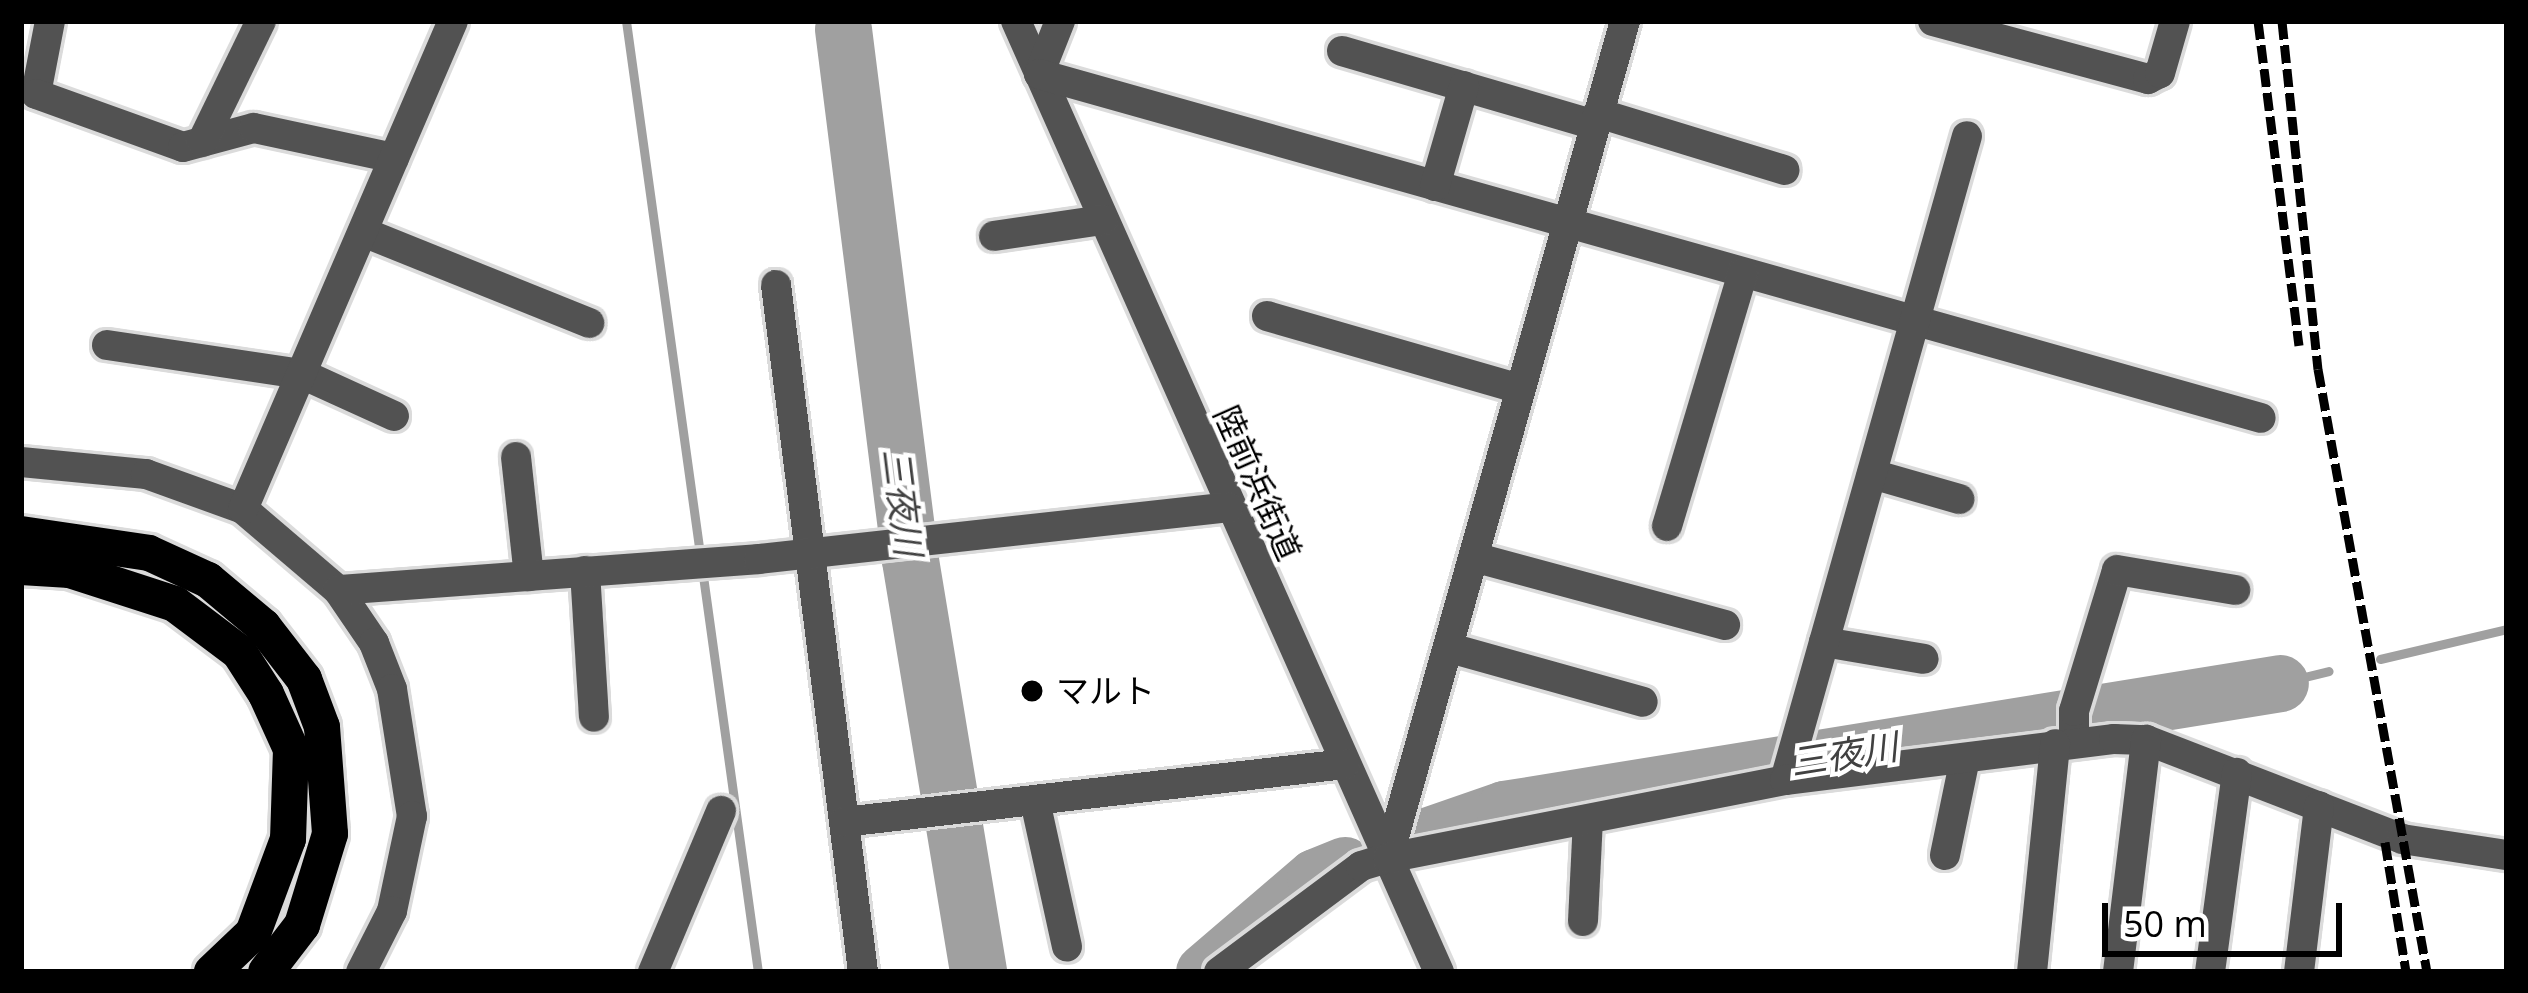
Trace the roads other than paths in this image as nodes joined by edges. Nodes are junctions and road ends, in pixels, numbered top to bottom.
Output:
1 (50, 21) edge
2 (261, 21) edge
3 (453, 21) edge
4 (1016, 21) edge
5 (1060, 21) edge
6 (1625, 21) edge
7 (1933, 21) edge
8 (2175, 21) edge
9 (1342, 51) dead end
10 (1040, 74) junction
11 (1464, 86) junction
12 (1596, 119) junction
13 (1967, 136) dead end
14 (202, 142) junction
15 (394, 158) junction
16 (1785, 170) dead end
17 (1435, 186) junction
18 (1103, 220) junction
19 (1567, 225) junction
20 (363, 232) junction
21 (994, 236) dead end
22 (1742, 273) junction
23 (776, 285) dead end
24 (1267, 316) dead end
25 (1915, 321) junction
26 (589, 323) dead end
27 (107, 345) dead end
28 (302, 374) junction
29 (1520, 388) junction
30 (394, 416) dead end
31 (2260, 418) dead end
32 (516, 457) dead end
33 (21, 462) edge
34 (1872, 474) junction
35 (1959, 499) dead end
36 (1228, 507) junction
37 (243, 508) junction
38 (1667, 526) dead end
39 (21, 534) edge
40 (813, 550) junction
41 (1477, 558) junction
42 (21, 568) edge
43 (585, 571) junction
44 (529, 576) junction
45 (338, 590) junction
46 (2235, 590) dead end
47 (1725, 626) dead end
48 (1825, 642) junction
49 (1450, 647) junction
50 (1924, 659) dead end
51 (1643, 702) dead end
52 (594, 717) dead end
53 (2146, 740) junction
54 (2065, 744) junction
55 (1965, 758) junction
56 (1345, 764) junction
57 (2237, 773) junction
58 (1785, 780) junction
59 (1035, 801) junction
60 (2319, 806) junction
61 (721, 811) dead end
62 (1588, 820) junction
63 (844, 822) junction
64 (1945, 855) dead end
65 (2507, 855) edge
66 (1388, 858) junction
67 (1583, 921) dead end
68 (1067, 947) dead end
69 (212, 972) edge
70 (266, 972) edge
71 (361, 972) edge
72 (653, 972) edge
73 (863, 972) edge
74 (1219, 972) edge
75 (1439, 972) edge
76 (2032, 972) edge
77 (2118, 972) edge
78 (2210, 972) edge
79 (2299, 972) edge

1 - 14 street
2 - 14 street
3 - 15 street
4 - 10 street, 陸前浜街道
5 - 10 street
6 - 12 street
7 - 8 street
9 - 11 street
10 - 17 street
10 - 18 street, 陸前浜街道
11 - 12 street
11 - 17 street
12 - 16 street
12 - 19 street
13 - 25 street
14 - 15 street
15 - 20 street
17 - 19 street
18 - 21 street
18 - 36 street, 陸前浜街道
19 - 22 street
19 - 29 street
20 - 26 street
20 - 28 street
22 - 25 street
22 - 38 street
23 - 40 street
24 - 29 street
25 - 31 street
25 - 34 street
27 - 28 street
28 - 30 street
28 - 37 street
29 - 41 street
32 - 44 street
33 - 37 street
34 - 35 street
34 - 48 street
36 - 40 street
36 - 56 street, 陸前浜街道
37 - 45 street
39 - 70 highway
40 - 43 street
40 - 63 street
41 - 47 street
41 - 49 street
42 - 69 highway
43 - 44 street
43 - 52 street
44 - 45 street
45 - 71 street
46 - 54 street
48 - 50 street
48 - 58 street
49 - 51 street
49 - 66 street
53 - 54 street
53 - 57 street
53 - 77 street
54 - 55 street
54 - 76 street
55 - 58 street
55 - 64 street
56 - 59 street
56 - 66 street, 陸前浜街道
57 - 60 street
57 - 78 street
58 - 62 street
59 - 63 street
59 - 68 street
60 - 65 street
60 - 79 street
61 - 72 street
62 - 66 street
62 - 67 street
63 - 73 street
66 - 74 street
66 - 75 street, 陸前浜街道

